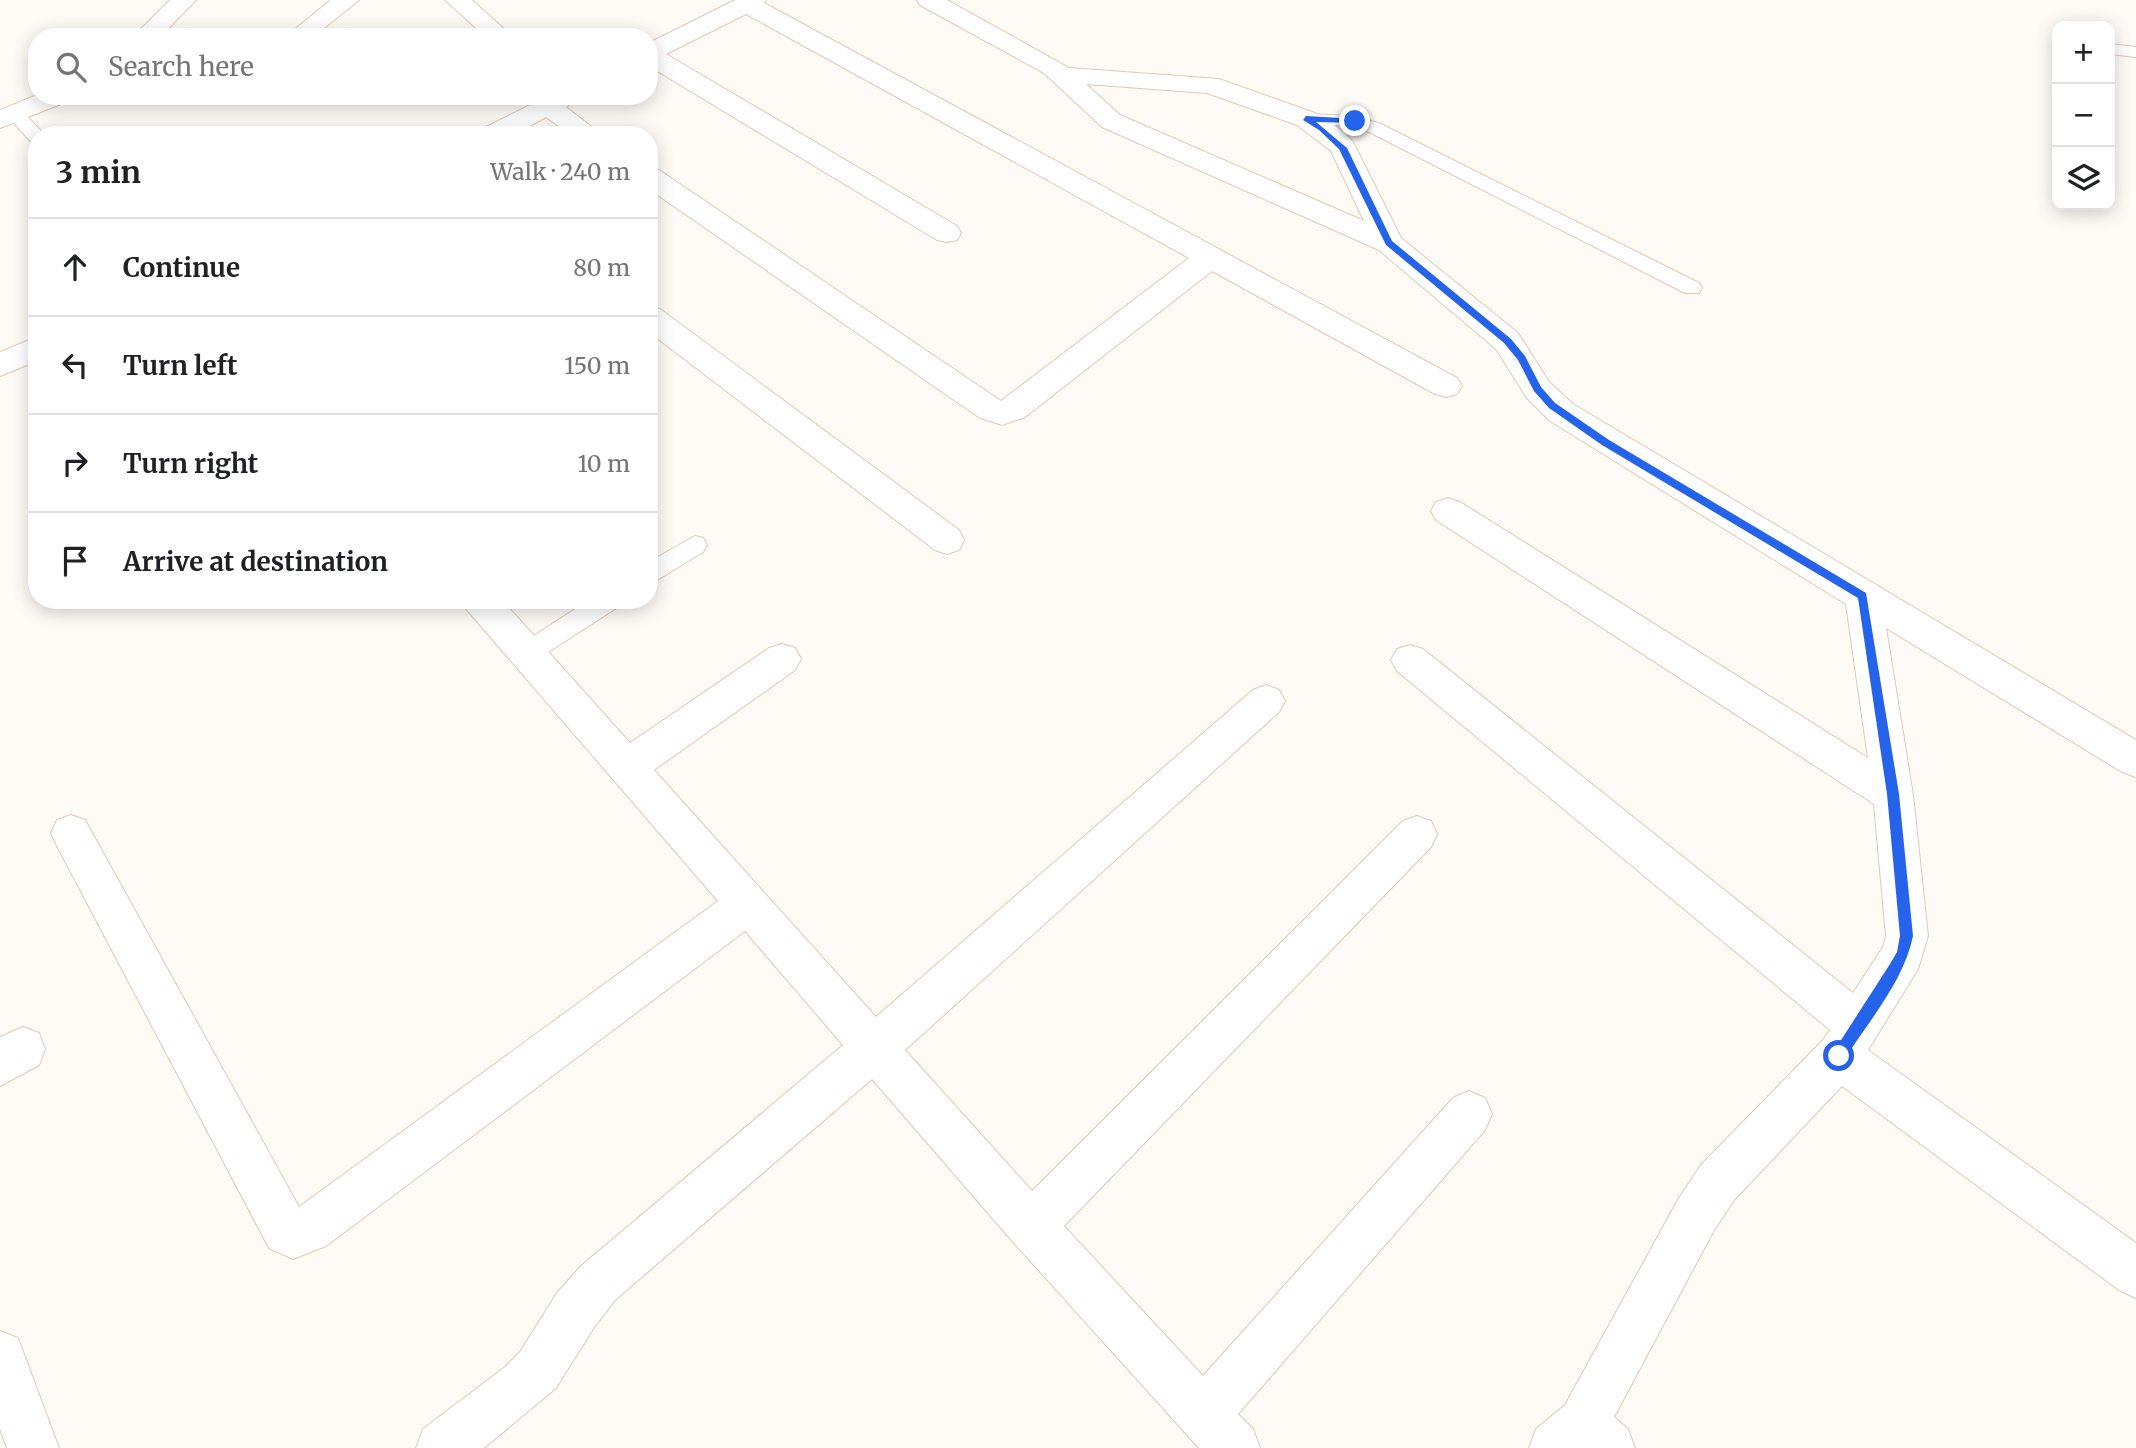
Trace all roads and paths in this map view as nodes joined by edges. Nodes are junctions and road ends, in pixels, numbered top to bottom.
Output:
1 (184, 0) edge
2 (347, 0) edge
3 (457, 0) edge
4 (929, 0) edge
5 (750, 2) edge
6 (154, 28) edge
7 (309, 28) edge
8 (490, 28) edge
9 (658, 49) edge
10 (2115, 50) edge
11 (2136, 52) edge
12 (658, 59) edge
13 (1063, 75) junction
14 (36, 105) edge
15 (544, 105) edge
16 (558, 105) edge
17 (7, 117) edge
18 (1306, 119) junction
19 (508, 126) edge
20 (580, 126) edge
21 (28, 131) edge
22 (658, 182) edge
23 (947, 233) dead end
24 (1389, 243) junction
25 (1210, 257) junction
26 (1692, 288) dead end
27 (658, 323) edge
28 (28, 352) edge
29 (0, 365) edge
30 (1446, 386) dead end
31 (1448, 511) dead end
32 (947, 540) dead end
33 (695, 545) dead end
34 (658, 569) edge
35 (1863, 596) junction
36 (488, 609) edge
37 (595, 609) edge
38 (527, 653) junction
39 (782, 659) dead end
40 (1410, 660) dead end
41 (1266, 701) dead end
42 (2136, 760) edge
43 (627, 767) junction
44 (1893, 794) junction
45 (71, 833) dead end
46 (1417, 834) dead end
47 (748, 904) junction
48 (1849, 1040) junction
49 (874, 1048) junction
50 (1469, 1114) dead end
51 (1031, 1226) junction
52 (2136, 1273) edge
53 (0, 1356) edge
54 (1219, 1431) edge
55 (1582, 1440) edge
56 (33, 1448) edge
57 (442, 1448) edge

1 - 6 street
2 - 7 street
3 - 8 street
4 - 13 street
5 - 9 street
5 - 25 street
10 - 11 lane
12 - 23 street
13 - 18 street
13 - 24 street
14 - 17 street
15 - 19 street
16 - 20 street
17 - 21 lane
18 - 24 street
18 - 26 lane
22 - 25 street
24 - 35 street
25 - 30 street
27 - 32 street
28 - 29 street
31 - 44 street
33 - 34 lane
35 - 42 street
35 - 44 street
36 - 38 street
37 - 38 lane
38 - 43 street
39 - 43 street
40 - 48 street
41 - 49 street
43 - 47 street
44 - 48 street
45 - 47 street
46 - 51 street
47 - 49 street
48 - 52 street
48 - 55 street
49 - 51 street
49 - 57 street
50 - 54 street
51 - 54 street
53 - 56 street

